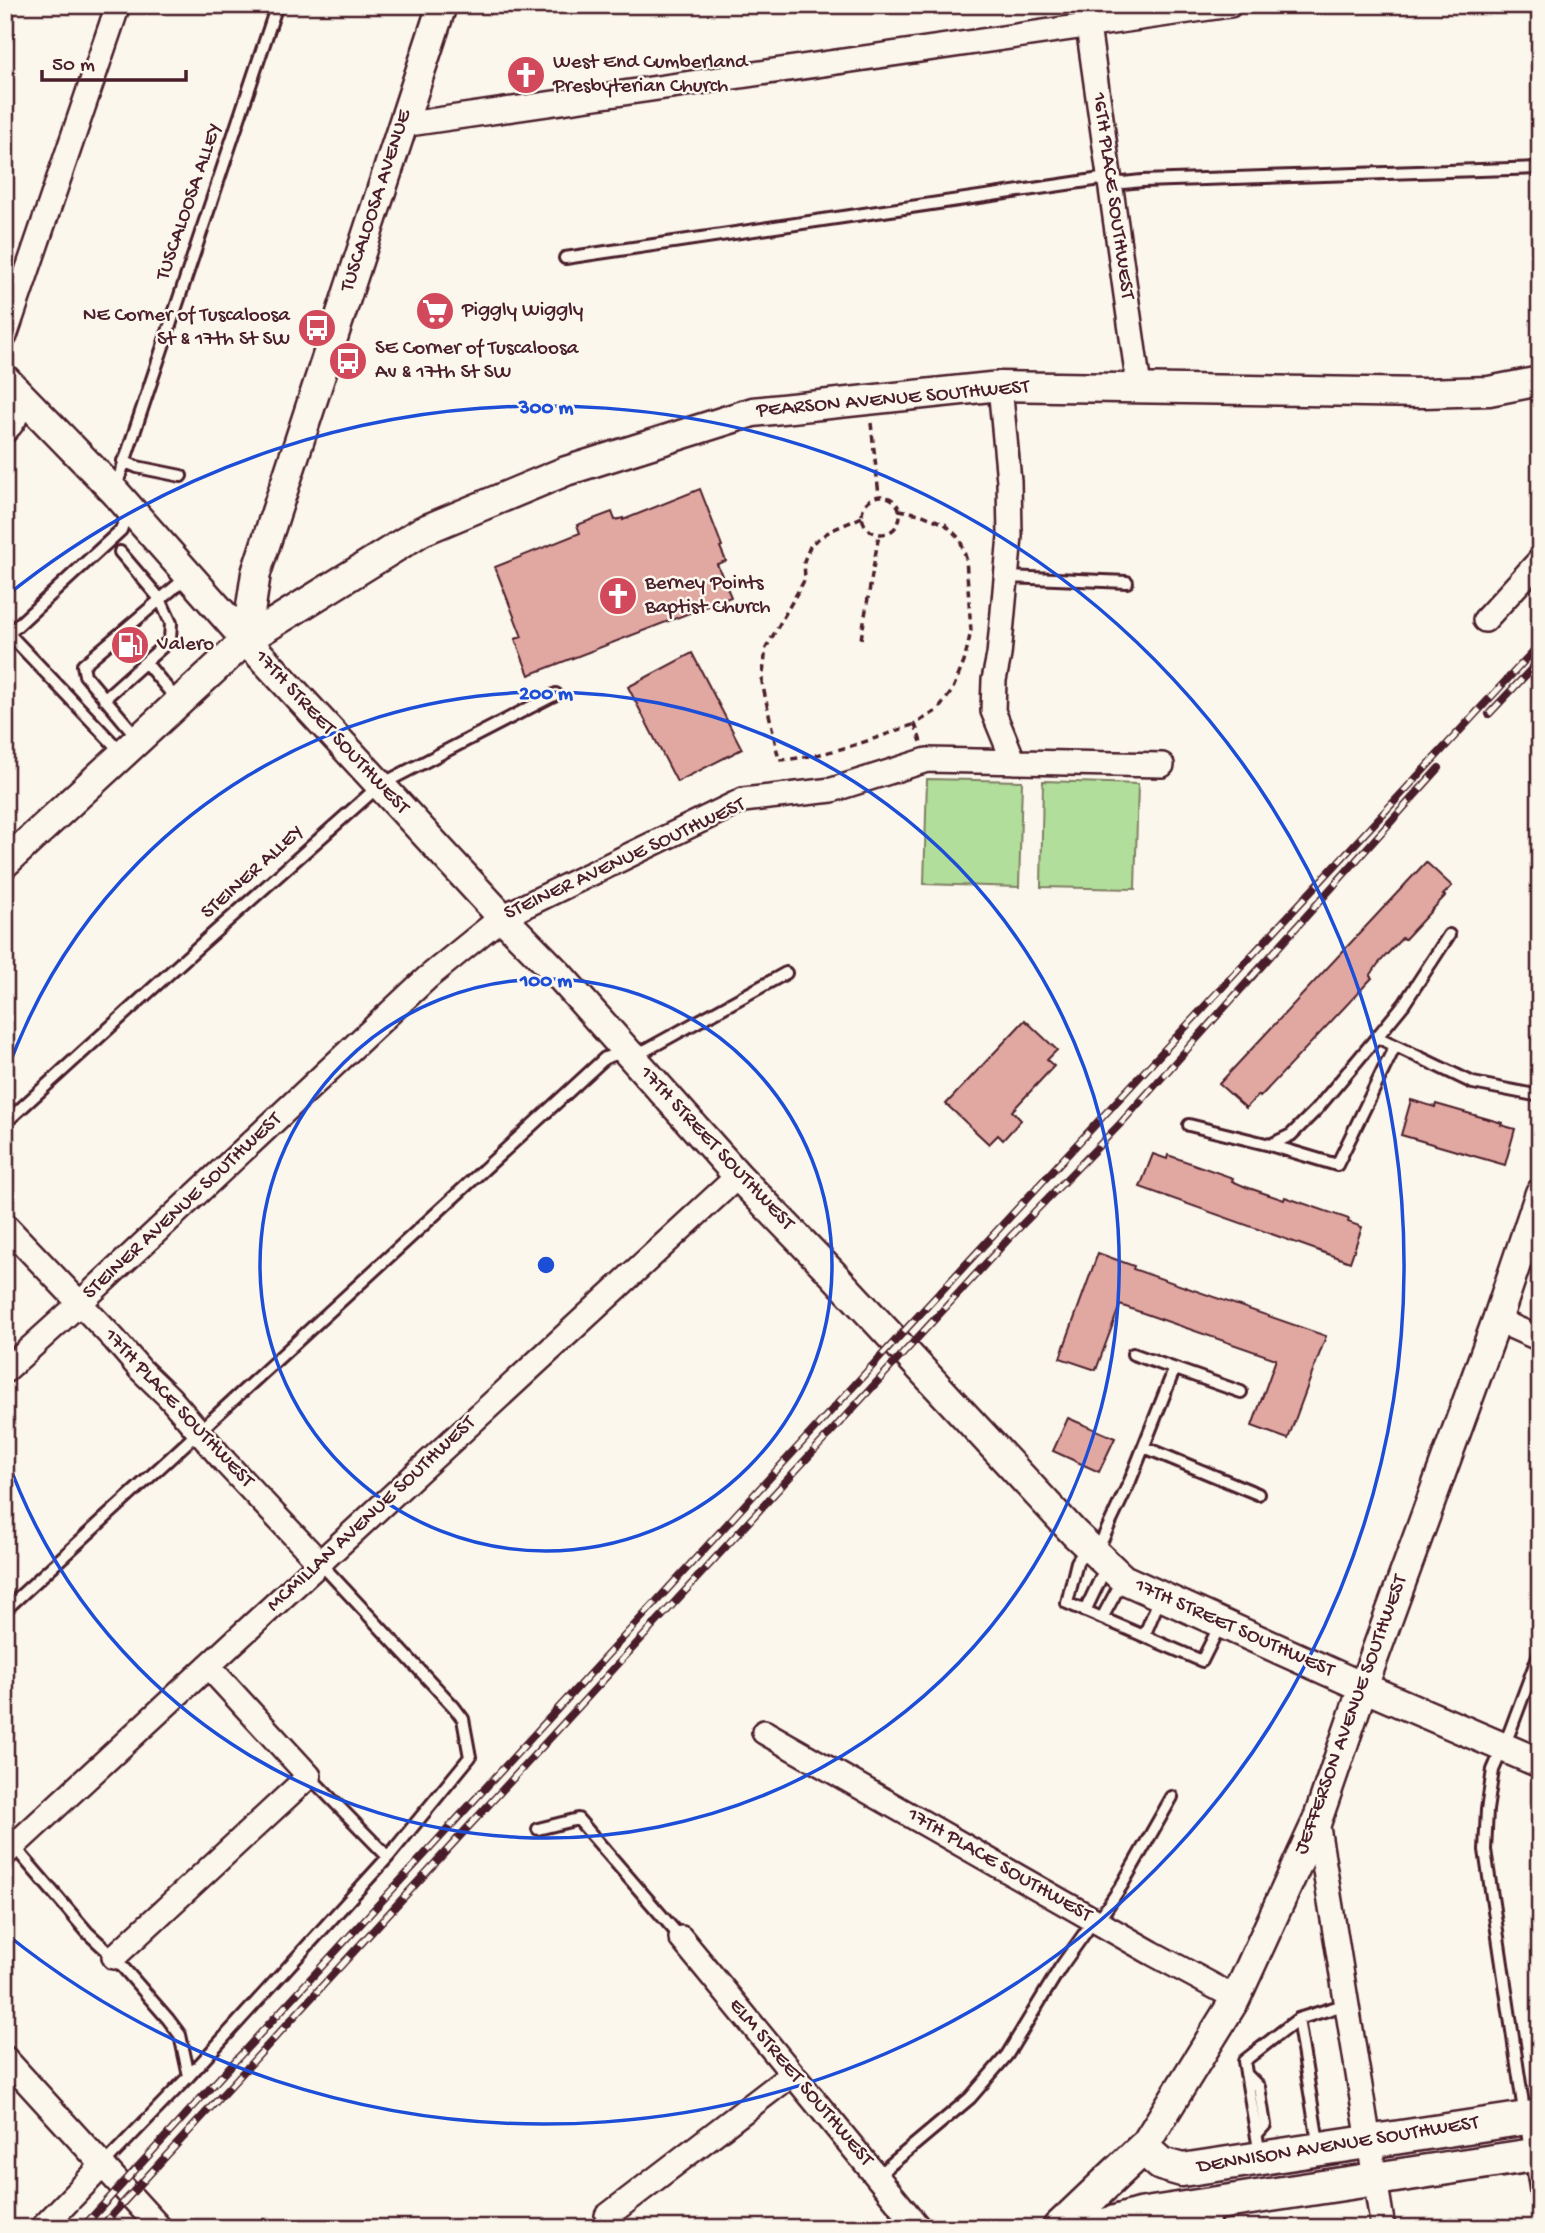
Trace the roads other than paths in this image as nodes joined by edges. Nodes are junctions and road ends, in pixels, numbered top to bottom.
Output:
1 (118, 5) edge
2 (277, 5) edge
3 (442, 5) edge
4 (1230, 5) edge
5 (1087, 16) edge
6 (402, 125) junction
7 (1540, 169) edge
8 (1110, 180) junction
9 (565, 258) dead end
10 (5, 336) edge
11 (6, 379) edge
12 (1540, 381) edge
13 (1000, 386) junction
14 (1139, 387) junction
15 (1489, 390) junction
16 (1540, 397) edge
17 (5, 430) edge
18 (123, 461) junction
19 (181, 476) dead end
20 (122, 500) junction
21 (120, 552) dead end
22 (1540, 559) edge
23 (189, 575) junction
24 (1007, 577) junction
25 (1127, 582) dead end
26 (160, 599) junction
27 (1485, 620) dead end
28 (7, 635) edge
29 (246, 640) junction
30 (148, 655) junction
31 (556, 694) dead end
32 (104, 699) junction
33 (179, 702) junction
34 (131, 746) junction
35 (1014, 762) junction
36 (1162, 765) dead end
37 (380, 785) junction
38 (5, 863) edge
39 (502, 917) junction
40 (1449, 935) dead end
41 (786, 973) dead end
42 (1377, 1037) junction
43 (1395, 1046) junction
44 (625, 1051) junction
45 (1540, 1096) edge
46 (5, 1123) edge
47 (1189, 1125) dead end
48 (1270, 1145) junction
49 (738, 1176) junction
50 (1540, 1193) edge
51 (5, 1225) edge
52 (80, 1303) junction
53 (1497, 1320) junction
54 (1540, 1339) edge
55 (1133, 1354) dead end
56 (1174, 1370) junction
57 (5, 1371) edge
58 (1241, 1392) dead end
59 (199, 1433) junction
60 (1144, 1447) junction
61 (1258, 1494) dead end
62 (1103, 1560) junction
63 (320, 1563) junction
64 (1161, 1595) junction
65 (5, 1610) edge
66 (1085, 1611) junction
67 (1102, 1618) junction
68 (1221, 1622) junction
69 (1144, 1636) junction
70 (1540, 1651) edge
71 (208, 1665) junction
72 (1363, 1687) junction
73 (764, 1732) dead end
74 (1502, 1748) junction
75 (1540, 1763) edge
76 (309, 1776) junction
77 (1172, 1797) dead end
78 (1317, 1821) junction
79 (538, 1829) dead end
80 (10, 1849) edge
81 (388, 1857) junction
82 (1095, 1920) junction
83 (681, 1938) joint
84 (114, 1957) junction
85 (1236, 1998) junction
86 (1347, 2004) junction
87 (1298, 2019) junction
88 (5, 2058) edge
89 (791, 2074) junction
90 (189, 2076) junction
91 (1533, 2117) edge
92 (1370, 2142) junction
93 (1259, 2146) junction
94 (1143, 2148) junction
95 (1319, 2150) junction
96 (1535, 2155) edge
97 (102, 2166) junction
98 (877, 2176) junction
99 (1376, 2180) junction
100 (607, 2216) dead end
101 (1213, 2216) edge
102 (1540, 2218) edge
103 (42, 2228) edge
104 (160, 2228) edge
105 (919, 2228) edge
106 (1059, 2228) edge
107 (1094, 2228) edge
108 (1383, 2228) edge

1 - 10 street
2 - 18 lane, TUSCALOOSA ALLEY
3 - 6 street, TUSCALOOSA AVENUE
4 - 5 street
5 - 6 street
5 - 8 street, 16TH PLACE SOUTHWEST
6 - 29 street, TUSCALOOSA AVENUE
7 - 8 lane
8 - 9 lane
8 - 14 street, 16TH PLACE SOUTHWEST
11 - 17 street
11 - 20 street, 17TH STREET SOUTHWEST
12 - 15 street, PEARSON AVENUE SOUTHWEST
13 - 14 street, PEARSON AVENUE SOUTHWEST
13 - 24 street
13 - 29 street, PEARSON AVENUE SOUTHWEST
14 - 15 street, PEARSON AVENUE SOUTHWEST
15 - 16 street
18 - 19 lane
18 - 20 lane, TUSCALOOSA ALLEY
20 - 23 street, 17TH STREET SOUTHWEST
20 - 28 lane, TUSCALOOSA ALLEY
21 - 26 lane
22 - 27 street
23 - 26 lane
23 - 29 street, 17TH STREET SOUTHWEST
24 - 25 lane
24 - 35 street
26 - 30 lane
26 - 32 lane
28 - 34 lane
29 - 33 street, PEARSON AVENUE SOUTHWEST
29 - 37 street, 17TH STREET SOUTHWEST
30 - 32 lane
30 - 33 lane
31 - 37 lane, STEINER ALLEY
32 - 34 lane
33 - 34 street, PEARSON AVENUE SOUTHWEST
34 - 38 street, PEARSON AVENUE SOUTHWEST
35 - 36 street, STEINER AVENUE SOUTHWEST
35 - 39 street, STEINER AVENUE SOUTHWEST
37 - 39 street, 17TH STREET SOUTHWEST
37 - 46 lane, STEINER ALLEY
39 - 44 street, 17TH STREET SOUTHWEST
39 - 52 street, STEINER AVENUE SOUTHWEST
40 - 42 lane
41 - 44 lane
42 - 43 lane
42 - 48 lane
43 - 45 lane
43 - 48 lane
44 - 49 street, 17TH STREET SOUTHWEST
44 - 59 lane
47 - 48 lane
49 - 62 street, 17TH STREET SOUTHWEST
49 - 63 street, MCMILLAN AVENUE SOUTHWEST
50 - 53 street, JEFFERSON AVENUE SOUTHWEST
51 - 52 street, 17TH PLACE SOUTHWEST
52 - 57 street, STEINER AVENUE SOUTHWEST
52 - 59 street, 17TH PLACE SOUTHWEST
53 - 54 street
53 - 72 street, JEFFERSON AVENUE SOUTHWEST
55 - 56 lane
56 - 58 lane
56 - 60 lane
59 - 63 street, 17TH PLACE SOUTHWEST
59 - 65 lane
60 - 61 lane
60 - 62 lane
62 - 64 street, 17TH STREET SOUTHWEST
62 - 66 lane
62 - 66 lane
62 - 67 lane
63 - 71 street, MCMILLAN AVENUE SOUTHWEST
63 - 81 lane
64 - 68 street, 17TH STREET SOUTHWEST
64 - 69 lane
66 - 67 lane
67 - 69 lane
68 - 69 lane
68 - 72 street, 17TH STREET SOUTHWEST
70 - 74 lane
71 - 76 street
71 - 80 street, MCMILLAN AVENUE SOUTHWEST
72 - 74 street, 17TH STREET SOUTHWEST
72 - 78 street, JEFFERSON AVENUE SOUTHWEST
73 - 82 street, 17TH PLACE SOUTHWEST
74 - 75 street, 17TH STREET SOUTHWEST
74 - 91 lane
76 - 81 lane
76 - 84 street
77 - 82 lane
78 - 85 street, JEFFERSON AVENUE SOUTHWEST
78 - 86 street
79 - 83 lane
80 - 84 lane
81 - 90 lane
82 - 85 street, 17TH PLACE SOUTHWEST
82 - 98 lane
83 - 89 street, ELM STREET SOUTHWEST
84 - 90 lane
85 - 94 street, JEFFERSON AVENUE SOUTHWEST
86 - 87 lane
86 - 92 street
87 - 93 lane
87 - 95 lane
88 - 97 street
89 - 98 street, ELM STREET SOUTHWEST
89 - 100 street
90 - 97 lane
91 - 92 main road, DENNISON AVENUE SOUTHWEST
91 - 96 lane
92 - 95 main road, DENNISON AVENUE SOUTHWEST
92 - 99 street
93 - 94 main road, DENNISON AVENUE SOUTHWEST
93 - 95 main road, DENNISON AVENUE SOUTHWEST
94 - 106 main road, JEFFERSON AVENUE SOUTHWEST
96 - 99 main road, DENNISON AVENUE SOUTHWEST
96 - 102 lane
97 - 103 street
97 - 104 street
98 - 105 street, ELM STREET SOUTHWEST
99 - 101 main road, DENNISON AVENUE SOUTHWEST
99 - 108 street
101 - 107 main road, DENNISON AVENUE SOUTHWEST

